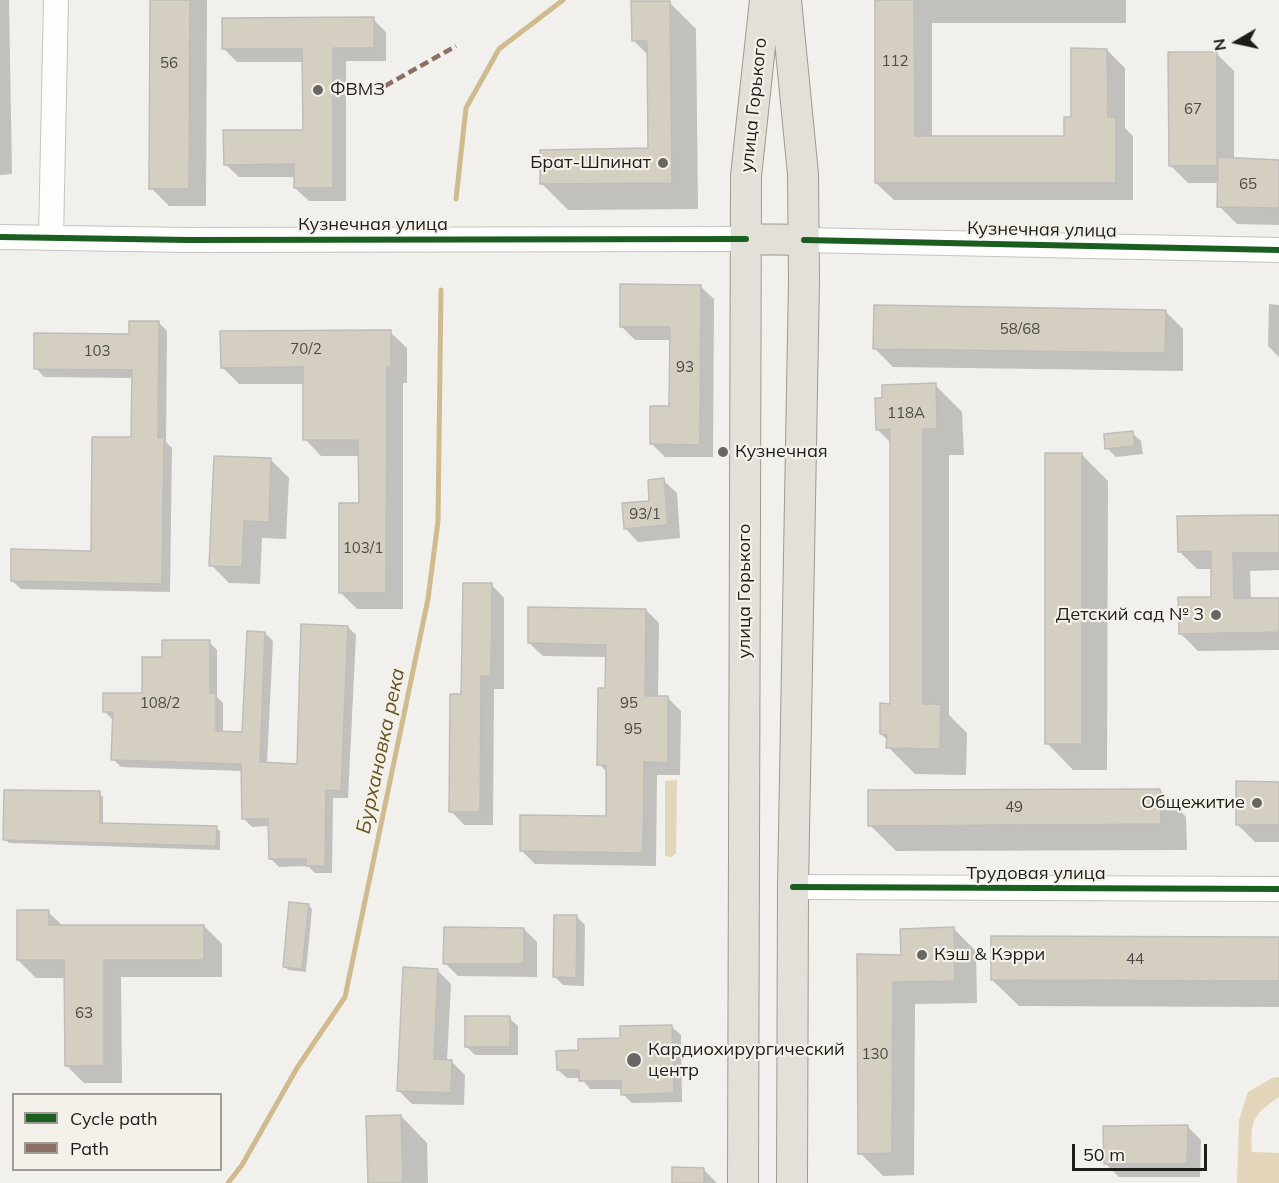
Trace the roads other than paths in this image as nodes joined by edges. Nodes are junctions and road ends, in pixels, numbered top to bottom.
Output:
1 (56, 0) edge
2 (765, 0) edge
3 (786, 0) edge
4 (0, 237) edge
5 (51, 238) junction
6 (746, 239) junction
7 (804, 240) junction
8 (1279, 250) edge
9 (745, 887) junction
10 (793, 887) junction
11 (1279, 889) edge
12 (743, 1183) edge
13 (792, 1183) edge

1 - 5 street
2 - 6 main road, улица Горького
3 - 7 main road, улица Горького
4 - 5 street, Кузнечная улица
5 - 6 street, Кузнечная улица
6 - 7 main road, Кузнечная улица
6 - 9 main road, улица Горького
7 - 8 street, Кузнечная улица
7 - 10 main road, улица Горького
9 - 10 main road, Трудовая улица
9 - 12 main road, улица Горького
10 - 11 street, Трудовая улица
10 - 13 main road, улица Горького

